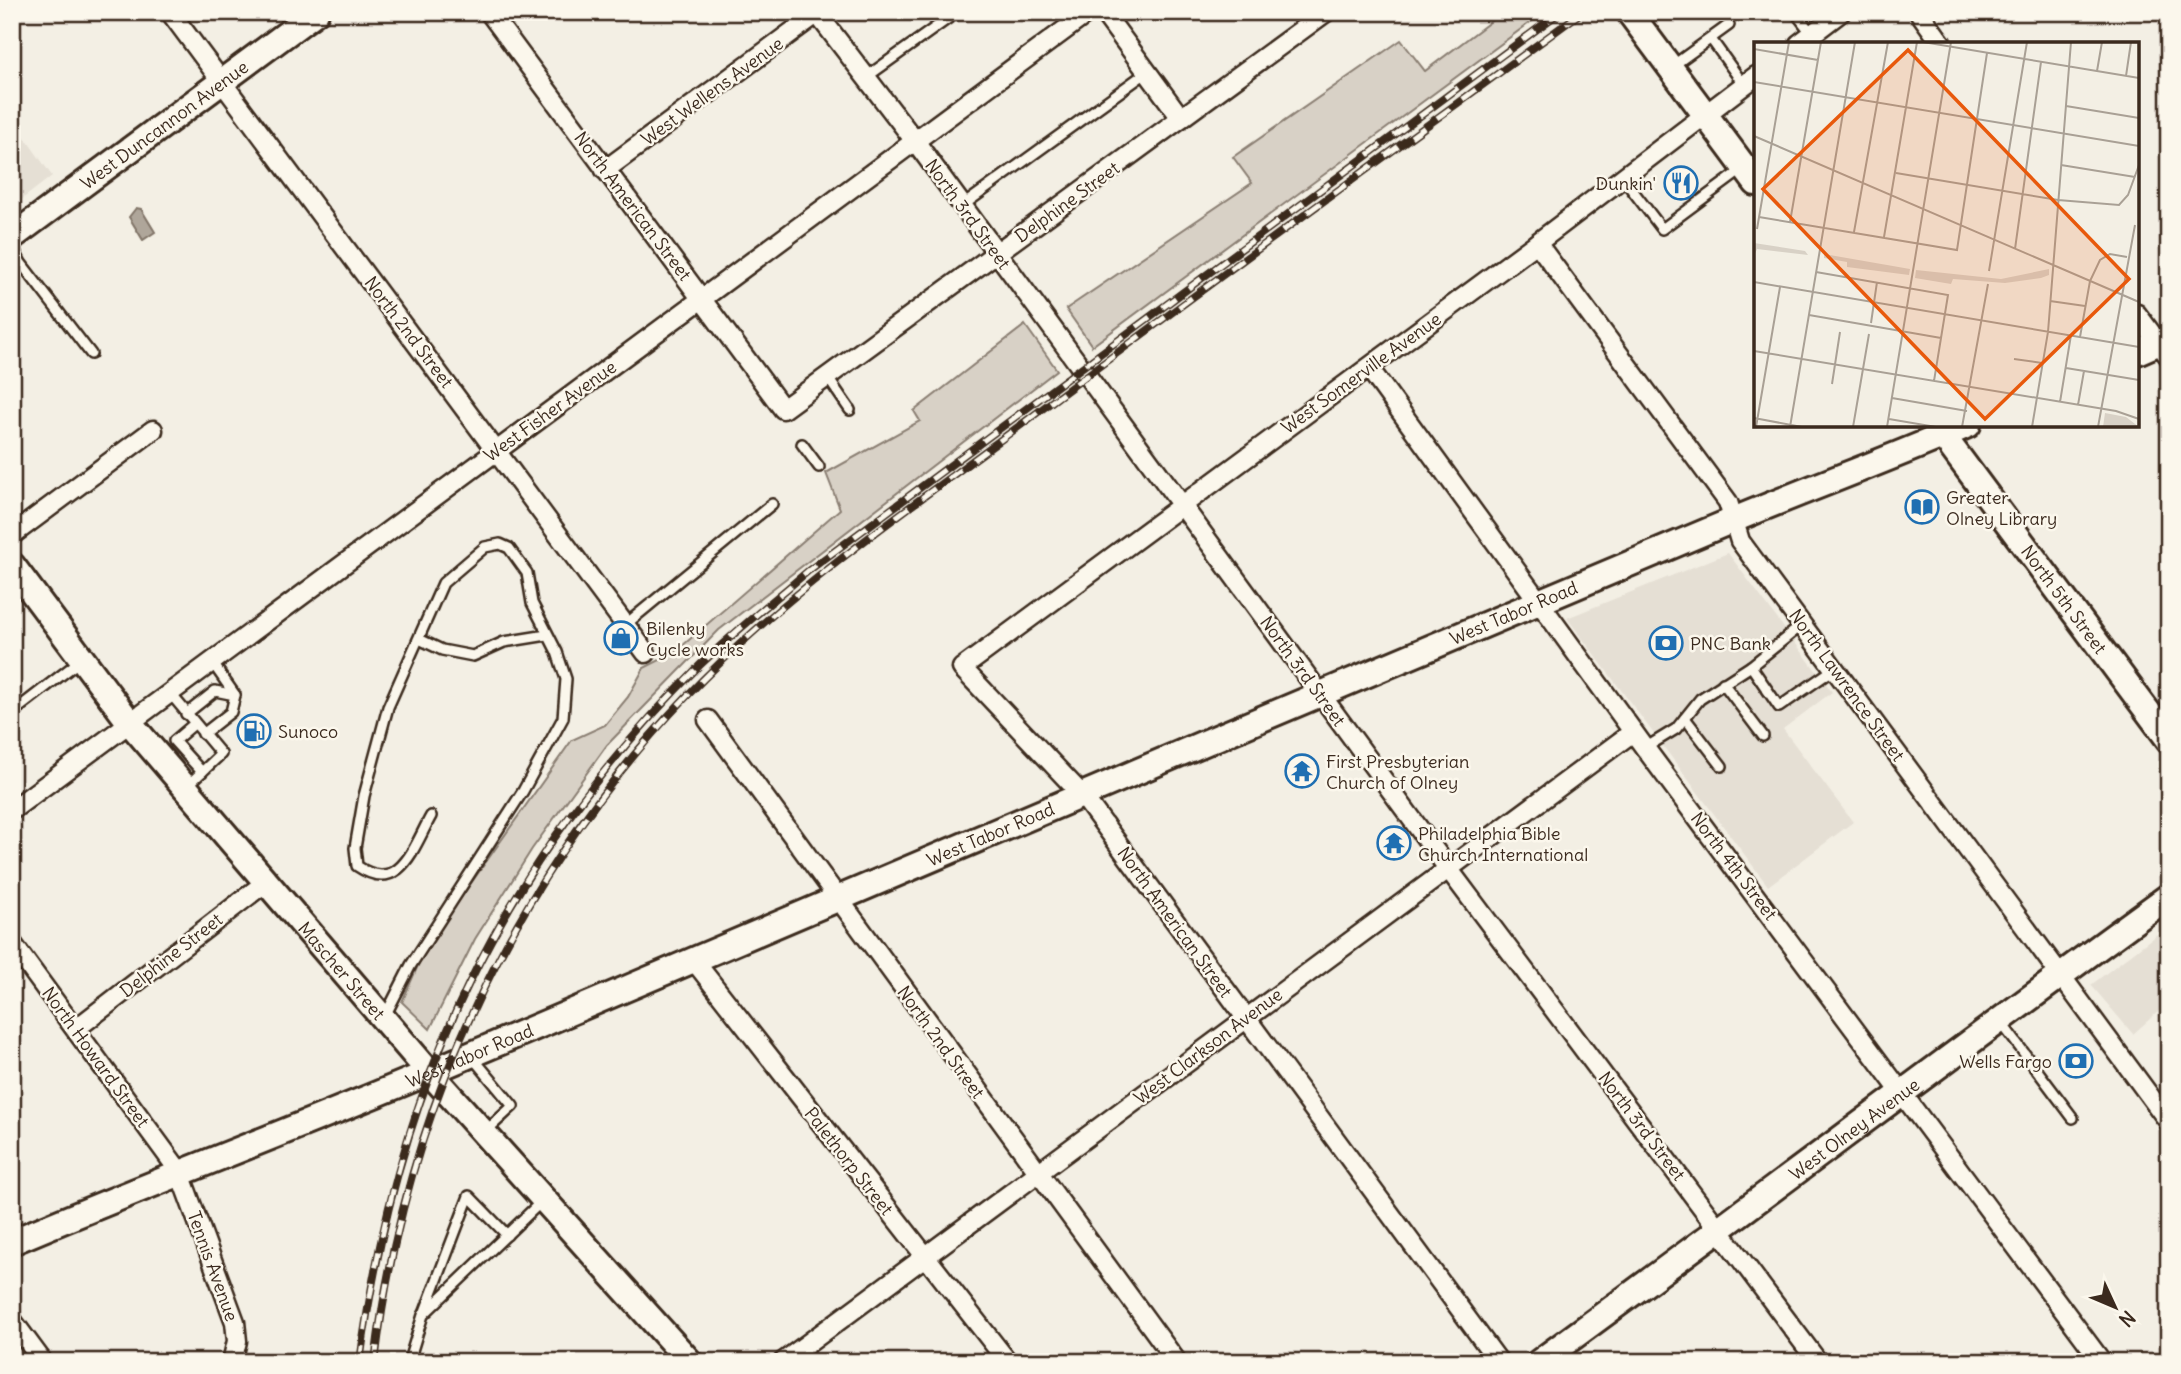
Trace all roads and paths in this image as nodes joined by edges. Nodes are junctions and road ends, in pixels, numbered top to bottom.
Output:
1 (170, 12) edge
2 (316, 12) edge
3 (489, 12) edge
4 (957, 12) edge
5 (1089, 12) edge
6 (1103, 12) edge
7 (1326, 12) edge
8 (1629, 12) edge
9 (1795, 12) edge
10 (1841, 12) edge
11 (1919, 12) edge
12 (818, 13) edge
13 (1729, 25) dead end
14 (1711, 39) junction
15 (1805, 39) edge
16 (1941, 42) edge
17 (1670, 68) junction
18 (1147, 72) junction
19 (865, 78) junction
20 (1750, 80) edge
21 (221, 82) junction
22 (1706, 115) junction
23 (1181, 118) junction
24 (915, 141) junction
25 (605, 170) junction
26 (1750, 175) edge
27 (1623, 178) junction
28 (962, 206) junction
29 (12, 237) edge
30 (1537, 243) junction
31 (12, 246) edge
32 (998, 254) junction
33 (702, 298) junction
34 (2139, 317) edge
35 (2158, 347) edge
36 (91, 354) dead end
37 (1369, 368) junction
38 (828, 378) junction
39 (776, 400) joint
40 (850, 410) dead end
41 (1958, 427) edge
42 (153, 430) dead end
43 (1939, 431) edge
44 (803, 444) dead end
45 (497, 450) junction
46 (819, 467) dead end
47 (772, 504) dead end
48 (1182, 505) junction
49 (1734, 520) junction
50 (12, 535) edge
51 (12, 565) edge
52 (1542, 602) junction
53 (625, 625) junction
54 (1802, 625) junction
55 (547, 635) junction
56 (419, 639) junction
57 (646, 653) dead end
58 (82, 659) junction
59 (212, 662) junction
60 (964, 666) joint
61 (1751, 666) junction
62 (1834, 669) junction
63 (1724, 683) junction
64 (170, 693) junction
65 (1320, 694) junction
66 (235, 695) junction
67 (13, 710) edge
68 (186, 714) junction
69 (1685, 718) junction
70 (708, 720) dead end
71 (130, 723) junction
72 (194, 723) junction
73 (1633, 732) junction
74 (203, 734) junction
75 (1763, 736) dead end
76 (2169, 740) edge
77 (166, 748) junction
78 (1645, 748) junction
79 (1722, 766) dead end
80 (194, 780) junction
81 (1083, 796) junction
82 (12, 810) edge
83 (431, 816) dead end
84 (1447, 867) junction
85 (266, 882) junction
86 (2169, 896) edge
87 (836, 899) junction
88 (12, 943) edge
89 (692, 958) junction
90 (2060, 975) junction
91 (1246, 1018) junction
92 (1999, 1019) junction
93 (384, 1020) junction
94 (77, 1028) junction
95 (470, 1055) junction
96 (429, 1073) junction
97 (1901, 1091) junction
98 (2073, 1118) dead end
99 (2169, 1122) edge
100 (484, 1133) junction
101 (178, 1171) junction
102 (1037, 1173) junction
103 (544, 1200) junction
104 (1720, 1230) junction
105 (507, 1235) junction
106 (12, 1242) edge
107 (924, 1257) junction
108 (423, 1315) junction
109 (12, 1320) edge
110 (43, 1362) edge
111 (232, 1362) edge
112 (418, 1362) edge
113 (690, 1362) edge
114 (783, 1362) edge
115 (1008, 1362) edge
116 (1177, 1362) edge
117 (1499, 1362) edge
118 (1539, 1362) edge
119 (1818, 1362) edge
120 (2102, 1362) edge

1 - 21 street, North 2nd Street
2 - 21 street, West Duncannon Avenue
3 - 25 street, North American Street
4 - 19 lane
5 - 24 street, West Fisher Avenue
6 - 18 street
7 - 23 street, Delphine Street
8 - 17 street
9 - 15 lane
10 - 15 street
11 - 16 street
12 - 19 street, North 3rd Street
12 - 25 street, West Wellens Avenue
13 - 14 lane
14 - 17 lane
14 - 20 lane
17 - 22 street
18 - 23 street
18 - 28 lane
19 - 24 street, North 3rd Street
20 - 22 street, West Somerville Avenue
21 - 29 street, West Duncannon Avenue
21 - 45 street, North 2nd Street
22 - 26 street
22 - 27 street, West Somerville Avenue
23 - 32 street, Delphine Street
24 - 28 street, North 3rd Street
24 - 33 street, West Fisher Avenue
25 - 33 street, North American Street
26 - 27 lane
27 - 30 street, West Somerville Avenue
28 - 32 street, North 3rd Street
30 - 37 street, West Somerville Avenue
30 - 49 street, North Lawrence Street
31 - 36 lane
32 - 38 street, Delphine Street
32 - 48 street, North 3rd Street
33 - 39 street, North American Street
33 - 45 street, West Fisher Avenue
34 - 35 street
37 - 48 street, West Somerville Avenue
37 - 52 street, North 4th Street
38 - 39 street, Delphine Street
38 - 40 lane
41 - 43 street, West Tabor Road
42 - 50 street
43 - 49 street, West Tabor Road
43 - 76 street, North 5th Street
44 - 46 lane
45 - 53 street, North 2nd Street
45 - 59 street, West Fisher Avenue
47 - 53 lane
48 - 60 street, West Somerville Avenue
48 - 65 street, North 3rd Street
49 - 52 street, West Tabor Road
49 - 54 street, North Lawrence Street
51 - 58 street, Mascher Street
52 - 65 street, West Tabor Road
52 - 73 street, North 4th Street
53 - 57 street, North 2nd Street
54 - 61 lane
54 - 62 street, North Lawrence Street
55 - 56 lane
55 - 56 lane
55 - 93 lane
56 - 83 lane
58 - 67 lane
58 - 71 street, Mascher Street
59 - 64 street, West Fisher Avenue
59 - 66 lane
60 - 81 street, North American Street
61 - 62 lane
61 - 63 lane
62 - 90 street, North Lawrence Street
63 - 69 lane
63 - 75 lane
64 - 68 lane
64 - 71 street, West Fisher Avenue
65 - 81 street, West Tabor Road
65 - 84 street, North 3rd Street
66 - 68 lane
66 - 74 lane
68 - 72 lane
69 - 78 lane
69 - 79 lane
70 - 87 street, North 2nd Street
71 - 77 street, Mascher Street
71 - 82 street, West Fisher Avenue
72 - 74 lane
72 - 77 lane
73 - 78 street, North 4th Street
73 - 84 street, West Clarkson Avenue
74 - 80 lane
77 - 80 street, Mascher Street
78 - 97 street, North 4th Street
80 - 85 street, Mascher Street
81 - 87 street, West Tabor Road
81 - 91 street, North American Street
84 - 91 street, West Clarkson Avenue
84 - 104 street, North 3rd Street
85 - 93 street, Mascher Street
85 - 94 street, Delphine Street
86 - 90 street, West Olney Avenue
87 - 89 street, West Tabor Road
87 - 102 street, North 2nd Street
88 - 94 street, North Howard Street
89 - 95 street, West Tabor Road
89 - 107 street, Palethorp Street
90 - 92 street, West Olney Avenue
90 - 99 street, North Lawrence Street
91 - 102 street, West Clarkson Avenue
91 - 117 street, North American Street
92 - 97 street, West Olney Avenue
92 - 98 lane
93 - 96 street, Mascher Street
94 - 101 street, North Howard Street
95 - 96 street, West Tabor Road
95 - 100 lane
96 - 100 street, Mascher Street
96 - 101 street, West Tabor Road
97 - 104 street, West Olney Avenue
97 - 120 street, North 4th Street
100 - 103 street, Mascher Street
101 - 106 street, West Tabor Road
101 - 111 street, Tennis Avenue
102 - 107 street, West Clarkson Avenue
102 - 116 street, North 2nd Street
103 - 105 lane
103 - 113 street, Mascher Street
104 - 118 street, West Olney Avenue
104 - 119 street, North 3rd Street
105 - 108 lane
105 - 108 lane
107 - 114 street, West Clarkson Avenue
107 - 115 street, Palethorp Street
108 - 112 lane
109 - 110 street

